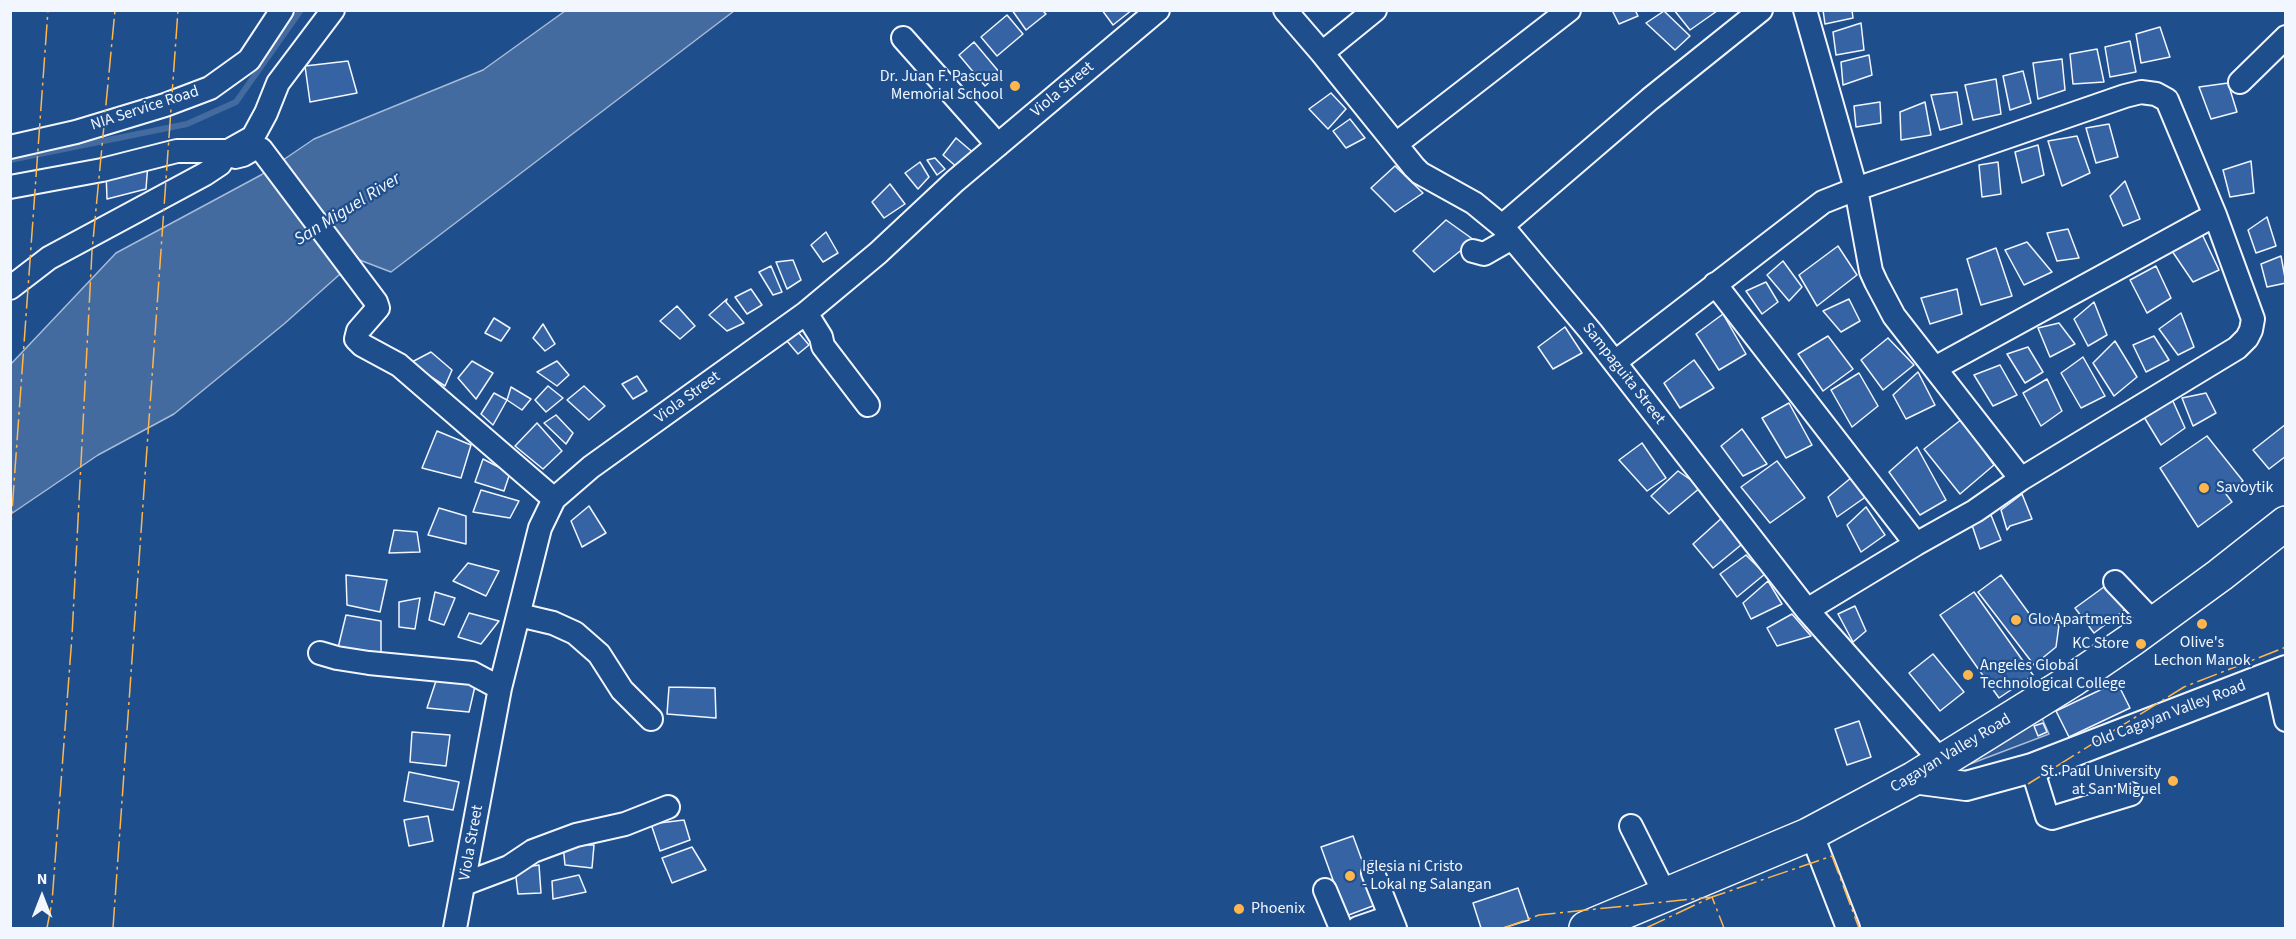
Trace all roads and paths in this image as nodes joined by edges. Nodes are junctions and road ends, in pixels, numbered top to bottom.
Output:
1 (282, 10) edge
2 (333, 10) edge
3 (1158, 10) edge
4 (1285, 10) edge
5 (1375, 10) edge
6 (1569, 10) edge
7 (1761, 10) edge
8 (1805, 10) edge
9 (2286, 37) edge
10 (903, 38) dead end
11 (1322, 52) junction
12 (251, 62) junction
13 (274, 81) junction
14 (2241, 82) dead end
15 (1396, 144) junction
16 (998, 145) junction
17 (10, 147) edge
18 (228, 151) junction
19 (10, 187) edge
20 (1856, 189) junction
21 (2215, 215) junction
22 (1507, 232) junction
23 (1473, 251) dead end
24 (1715, 284) junction
25 (10, 288) edge
26 (806, 313) junction
27 (1615, 362) junction
28 (1935, 368) junction
29 (868, 405) dead end
30 (2021, 479) junction
31 (554, 499) junction
32 (2286, 523) edge
33 (1916, 544) junction
34 (2115, 582) dead end
35 (1807, 610) junction
36 (519, 615) junction
37 (2154, 623) junction
38 (320, 653) dead end
39 (2281, 672) edge
40 (500, 688) junction
41 (651, 719) dead end
42 (2286, 720) edge
43 (1941, 761) junction
44 (2032, 768) junction
45 (1913, 779) junction
46 (2132, 794) dead end
47 (668, 807) dead end
48 (1630, 826) dead end
49 (1808, 835) junction
50 (1373, 873) dead end
51 (464, 884) junction
52 (1325, 890) dead end
53 (1666, 896) junction
54 (1622, 922) edge
55 (1393, 923) edge
56 (455, 928) edge
57 (1341, 928) edge
58 (1358, 928) edge
59 (1586, 928) edge
60 (1845, 928) edge

1 - 12 street, NIA Service Road
2 - 13 street
3 - 16 street, Viola Street
4 - 11 street, Sampaguita Street
5 - 11 street
6 - 15 street
7 - 22 street
8 - 20 street
9 - 14 street
10 - 16 street
11 - 15 street, Sampaguita Street
12 - 13 street
12 - 17 street, NIA Service Road
13 - 18 street
15 - 22 street, Sampaguita Street
16 - 26 street, Viola Street
18 - 19 street
18 - 25 street
18 - 31 street
20 - 21 street
20 - 24 street
20 - 28 street
21 - 28 street
21 - 30 street
22 - 23 street
22 - 27 street, Sampaguita Street
24 - 27 street
24 - 33 street
26 - 29 street
26 - 31 street, Viola Street
27 - 35 street, Sampaguita Street
28 - 30 street
30 - 33 street
31 - 36 street, Viola Street
32 - 37 highway, Cagayan Valley Road
33 - 35 street
34 - 37 street
35 - 43 street, Sampaguita Street
36 - 40 street, Viola Street
36 - 41 street
37 - 43 highway, Cagayan Valley Road
38 - 40 street
39 - 42 street
39 - 44 main road, Old Cagayan Valley Road
40 - 51 street, Viola Street
43 - 45 highway, Cagayan Valley Road
44 - 45 main road, Old Cagayan Valley Road
44 - 46 street
45 - 49 highway, Cagayan Valley Road
47 - 51 street
48 - 53 street
49 - 53 highway, Cagayan Valley Road
49 - 60 street
50 - 55 street
51 - 56 street, Viola Street
52 - 57 street
53 - 54 highway, Cagayan Valley Road
54 - 59 highway, Cagayan Valley Road
55 - 58 street

